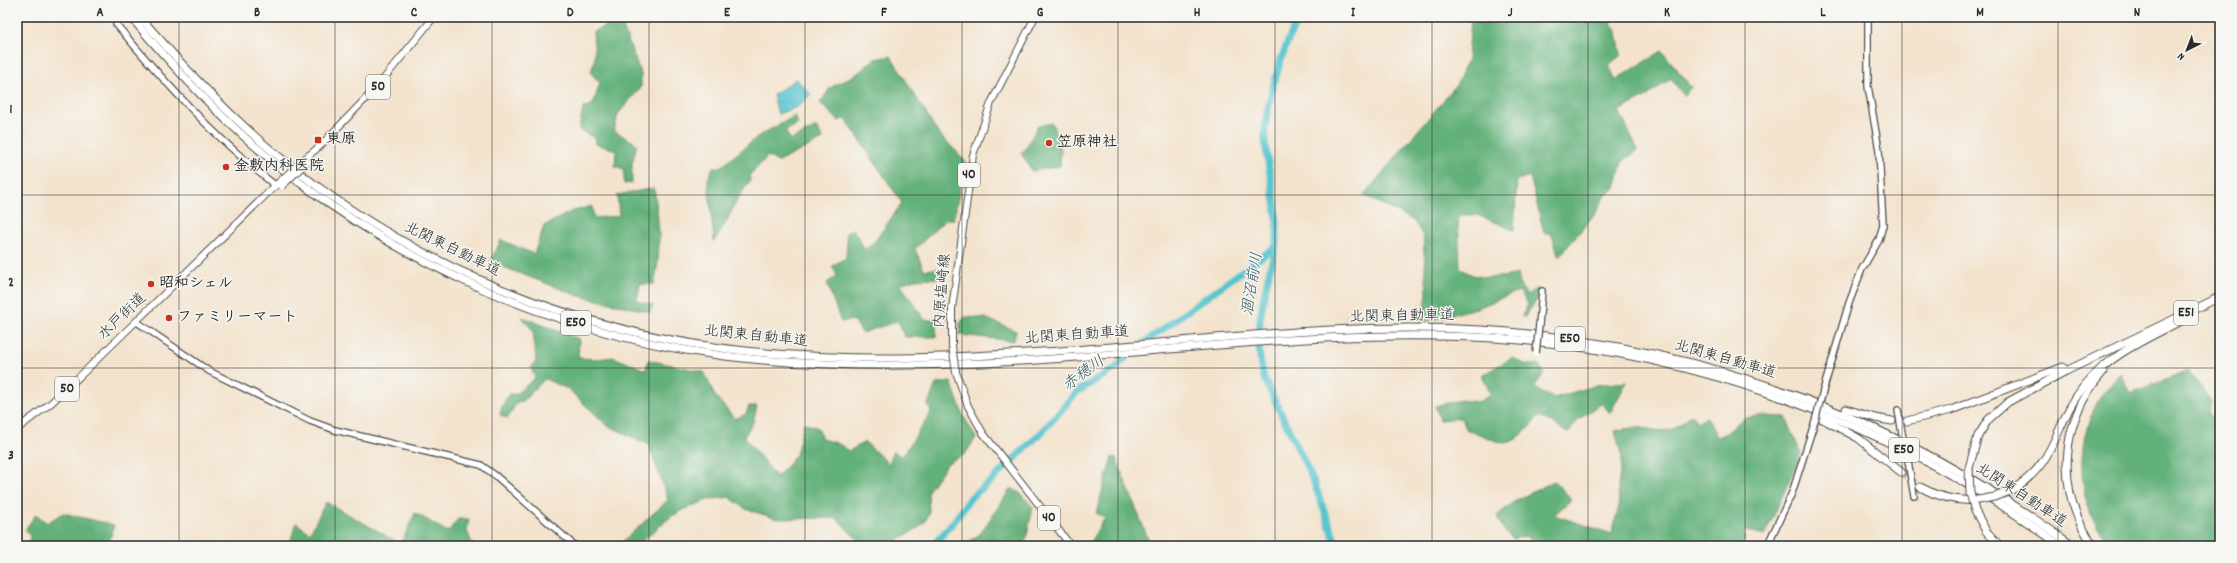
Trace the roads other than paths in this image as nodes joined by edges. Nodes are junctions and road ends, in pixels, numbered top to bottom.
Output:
1 (131, 17) edge
2 (140, 17) edge
3 (434, 17) edge
4 (1035, 17) edge
5 (1868, 17) edge
6 (116, 24) dead end
7 (279, 185) junction
8 (1542, 291) dead end
9 (2220, 297) edge
10 (2220, 301) edge
11 (137, 322) junction
12 (1382, 332) junction
13 (2153, 332) junction
14 (1122, 349) junction
15 (1536, 353) dead end
16 (1754, 381) junction
17 (1733, 382) junction
18 (1898, 410) dead end
19 (1892, 421) dead end
20 (1907, 421) dead end
21 (17, 429) edge
22 (1901, 472) tunnel mouth
23 (1920, 487) tunnel mouth
24 (1914, 496) dead end
25 (575, 546) edge
26 (1071, 546) edge
27 (1767, 546) edge
28 (2000, 546) edge
29 (2061, 546) edge
30 (2073, 546) edge
31 (2094, 546) edge

1 - 14 highway, 北関東自動車道 / E50
2 - 14 highway, 北関東自動車道 / E50
3 - 7 main road, 水戸街道 / 50, bridge
4 - 26 main road, 内原塩崎線 / 40, bridge
5 - 27 street, bridge
6 - 7 street
7 - 11 main road, 水戸街道 / 50
8 - 15 street, bridge
9 - 13 highway, E51
10 - 13 highway, E51
11 - 21 main road, 水戸街道 / 50
11 - 25 street
12 - 14 highway, 北関東自動車道 / E50
12 - 16 highway, 北関東自動車道 / E50
12 - 17 highway, 北関東自動車道 / E50
13 - 20 highway
13 - 23 highway, bridge
13 - 28 highway, bridge
13 - 31 highway
16 - 19 highway
16 - 30 highway, 北関東自動車道 / E50
17 - 22 highway
17 - 29 highway, 北関東自動車道 / E50
18 - 24 street, bridge

